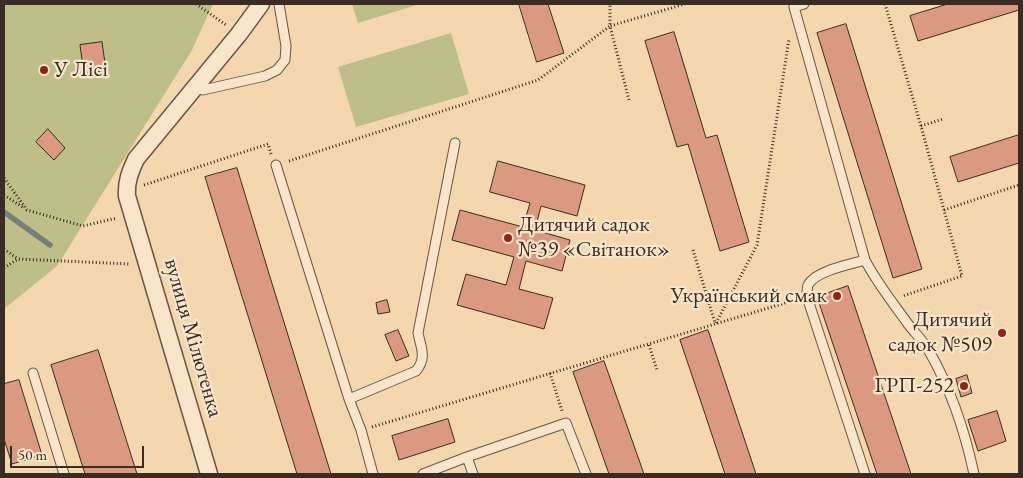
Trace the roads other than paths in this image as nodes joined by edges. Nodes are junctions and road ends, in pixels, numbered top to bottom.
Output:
1 (261, 4) edge
2 (279, 4) edge
3 (804, 4) edge
4 (196, 86) junction
5 (455, 143) dead end
6 (276, 165) road end
7 (865, 260) junction
8 (34, 374) dead end
9 (349, 399) junction
10 (466, 456) junction
11 (64, 474) edge
12 (209, 474) edge
13 (373, 474) edge
14 (423, 474) edge
15 (472, 474) edge
16 (586, 474) edge
17 (866, 474) edge
18 (974, 474) edge

1 - 4 street
2 - 4 lane
3 - 7 lane
4 - 12 street, вулиця Мілютенка
5 - 9 lane
6 - 9 lane
7 - 17 lane
7 - 18 lane
8 - 11 lane
9 - 13 lane
10 - 14 lane
10 - 15 lane
10 - 16 lane

